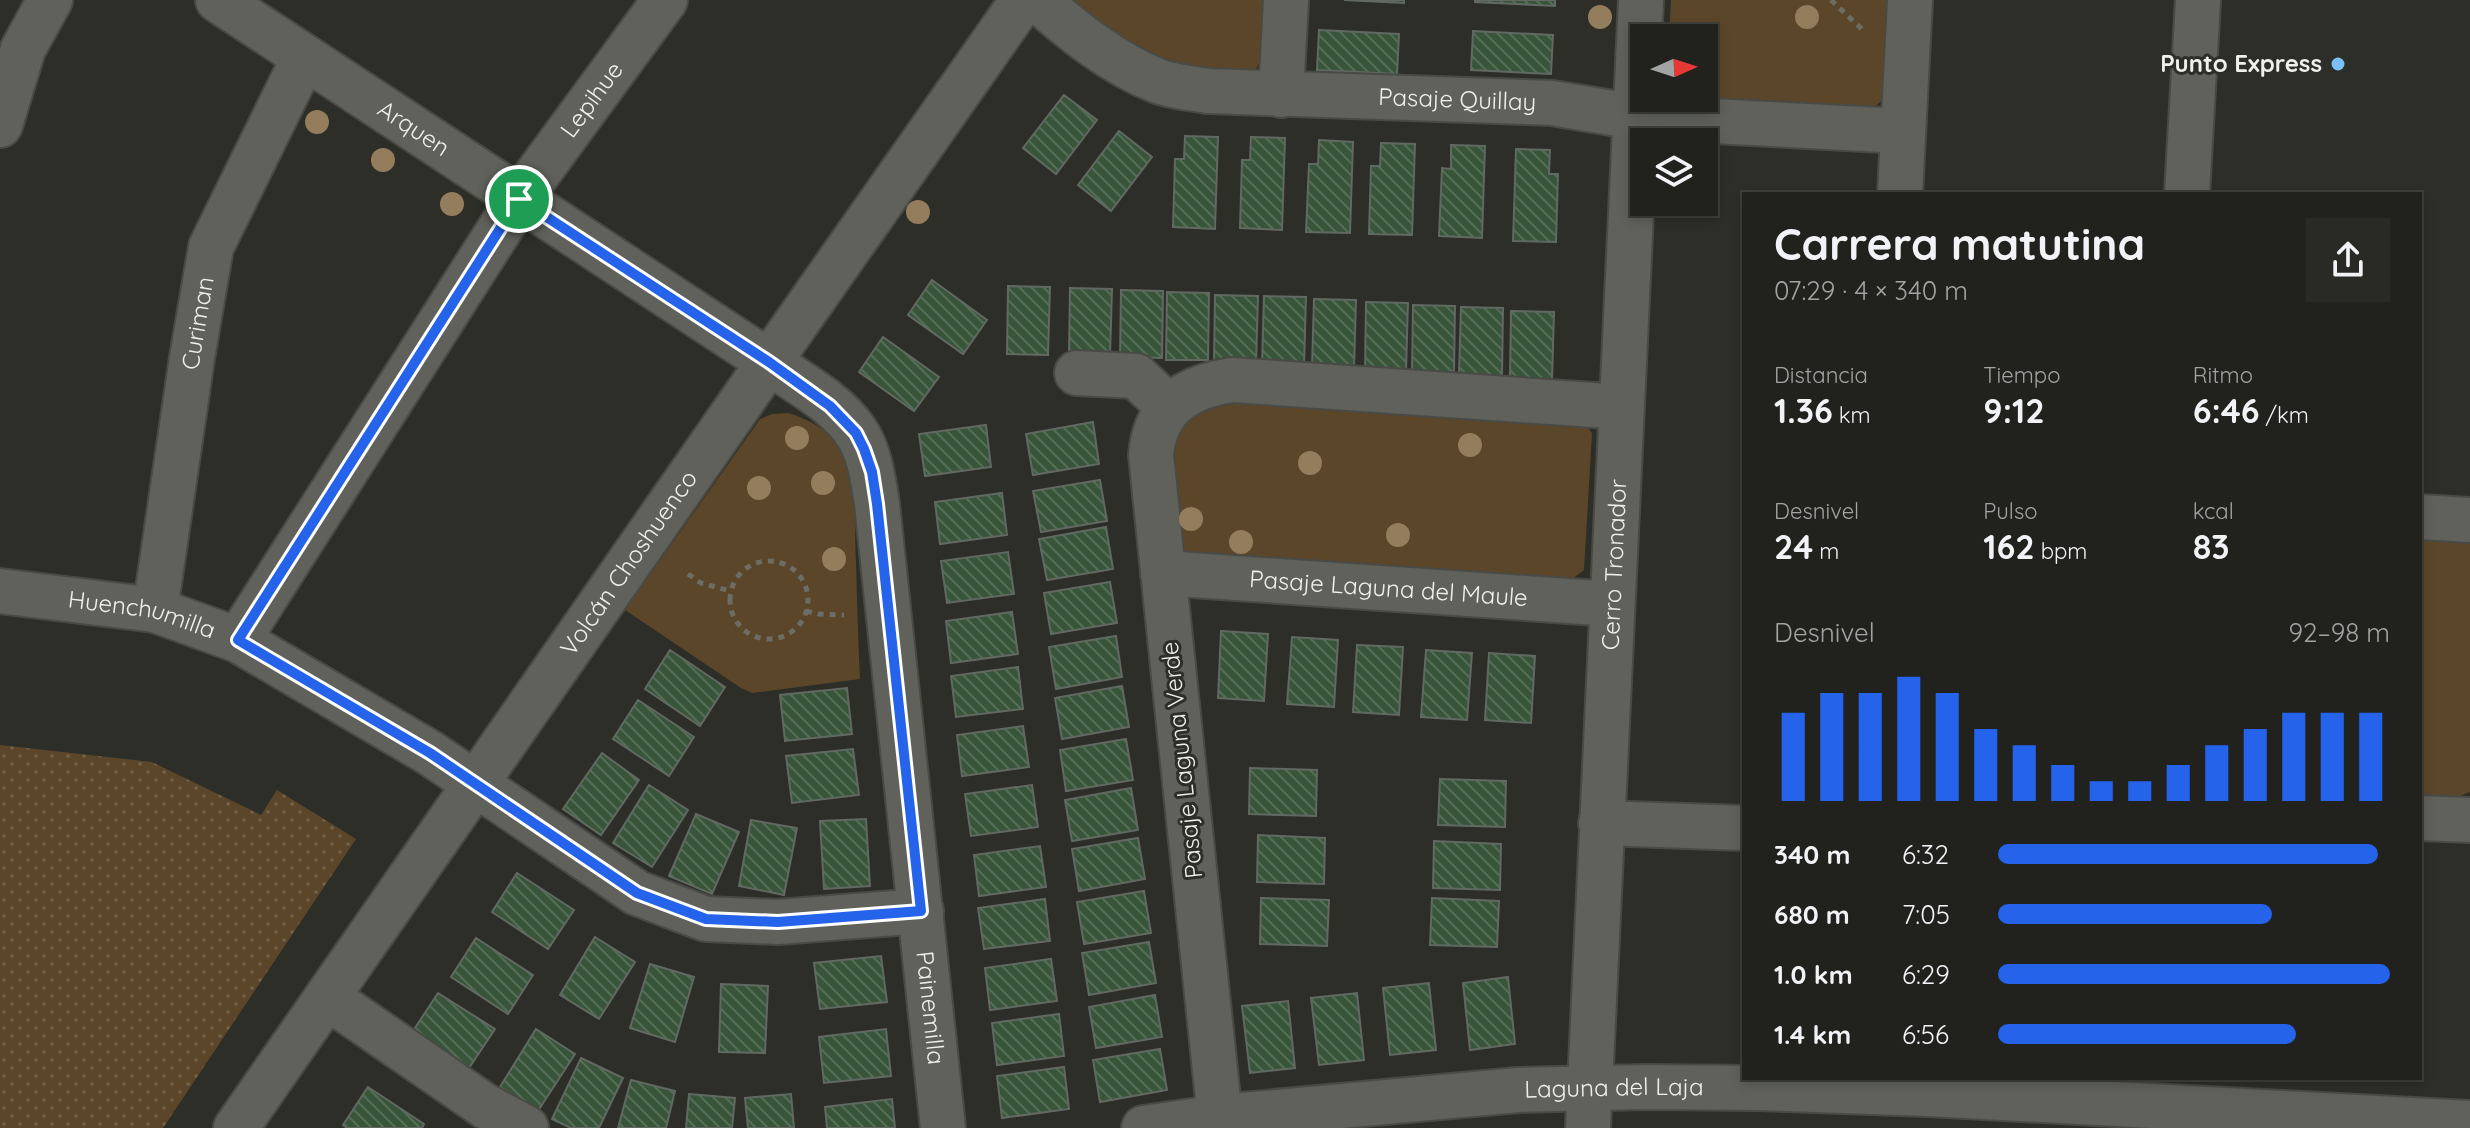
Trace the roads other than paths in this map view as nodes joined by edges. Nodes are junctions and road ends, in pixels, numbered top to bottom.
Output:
1 (50, 0) edge
2 (218, 0) edge
3 (665, 0) edge
4 (1023, 0) edge
5 (1038, 0) edge
6 (1286, 0) edge
7 (1641, 0) edge
8 (1910, 0) edge
9 (2198, 0) edge
10 (304, 58) junction
11 (1281, 95) junction
12 (1636, 117) junction
13 (0, 125) edge
14 (1903, 131) junction
15 (1900, 192) edge
16 (2187, 192) edge
17 (519, 199) junction
18 (769, 362) junction
19 (1077, 373) dead end
20 (1169, 407) junction
21 (1622, 407) junction
22 (2422, 517) edge
23 (2470, 520) edge
24 (1163, 573) junction
25 (0, 591) edge
26 (1612, 604) junction
27 (155, 610) junction
28 (238, 640) junction
29 (475, 785) junction
30 (2422, 818) edge
31 (2470, 820) edge
32 (1601, 823) junction
33 (1742, 828) edge
34 (921, 911) junction
35 (327, 997) junction
36 (1588, 1108) edge
37 (2261, 1121) edge
38 (1220, 1123) edge
39 (2470, 1123) edge
40 (236, 1128) edge
41 (526, 1128) edge
42 (943, 1128) edge
43 (1144, 1128) edge

1 - 13 street
2 - 10 street, Arquen
3 - 17 street, Lepihue
4 - 18 street, Volcán Choshuenco
5 - 11 street, Pasaje Quillay
6 - 11 street
7 - 12 street, Cerro Tronador
8 - 14 street
9 - 16 street
10 - 17 street, Arquen
10 - 27 street, Curiman
11 - 12 street, Pasaje Quillay
12 - 14 street, Pasaje Quillay
12 - 21 street, Cerro Tronador
14 - 15 street
17 - 18 street, Arquen
17 - 28 street, Lepihue
18 - 29 street, Volcán Choshuenco
18 - 34 street, Painemilla
19 - 20 street
20 - 21 street
20 - 24 street, Pasaje Laguna Verde
21 - 26 street, Cerro Tronador
22 - 23 street
24 - 26 street, Pasaje Laguna del Maule
24 - 38 street, Pasaje Laguna Verde
25 - 27 street, Huenchumilla
26 - 32 street, Cerro Tronador
27 - 28 street, Huenchumilla
28 - 29 street, Huenchumilla
29 - 34 street, Huenchumilla
29 - 35 street, Volcán Choshuenco
30 - 31 street
32 - 33 street
32 - 36 street, Cerro Tronador
34 - 42 street, Painemilla
35 - 40 street, Volcán Choshuenco
35 - 41 street
36 - 37 street, Laguna del Laja
36 - 38 street, Laguna del Laja
37 - 39 street, Laguna del Laja
38 - 43 street, Laguna del Laja

